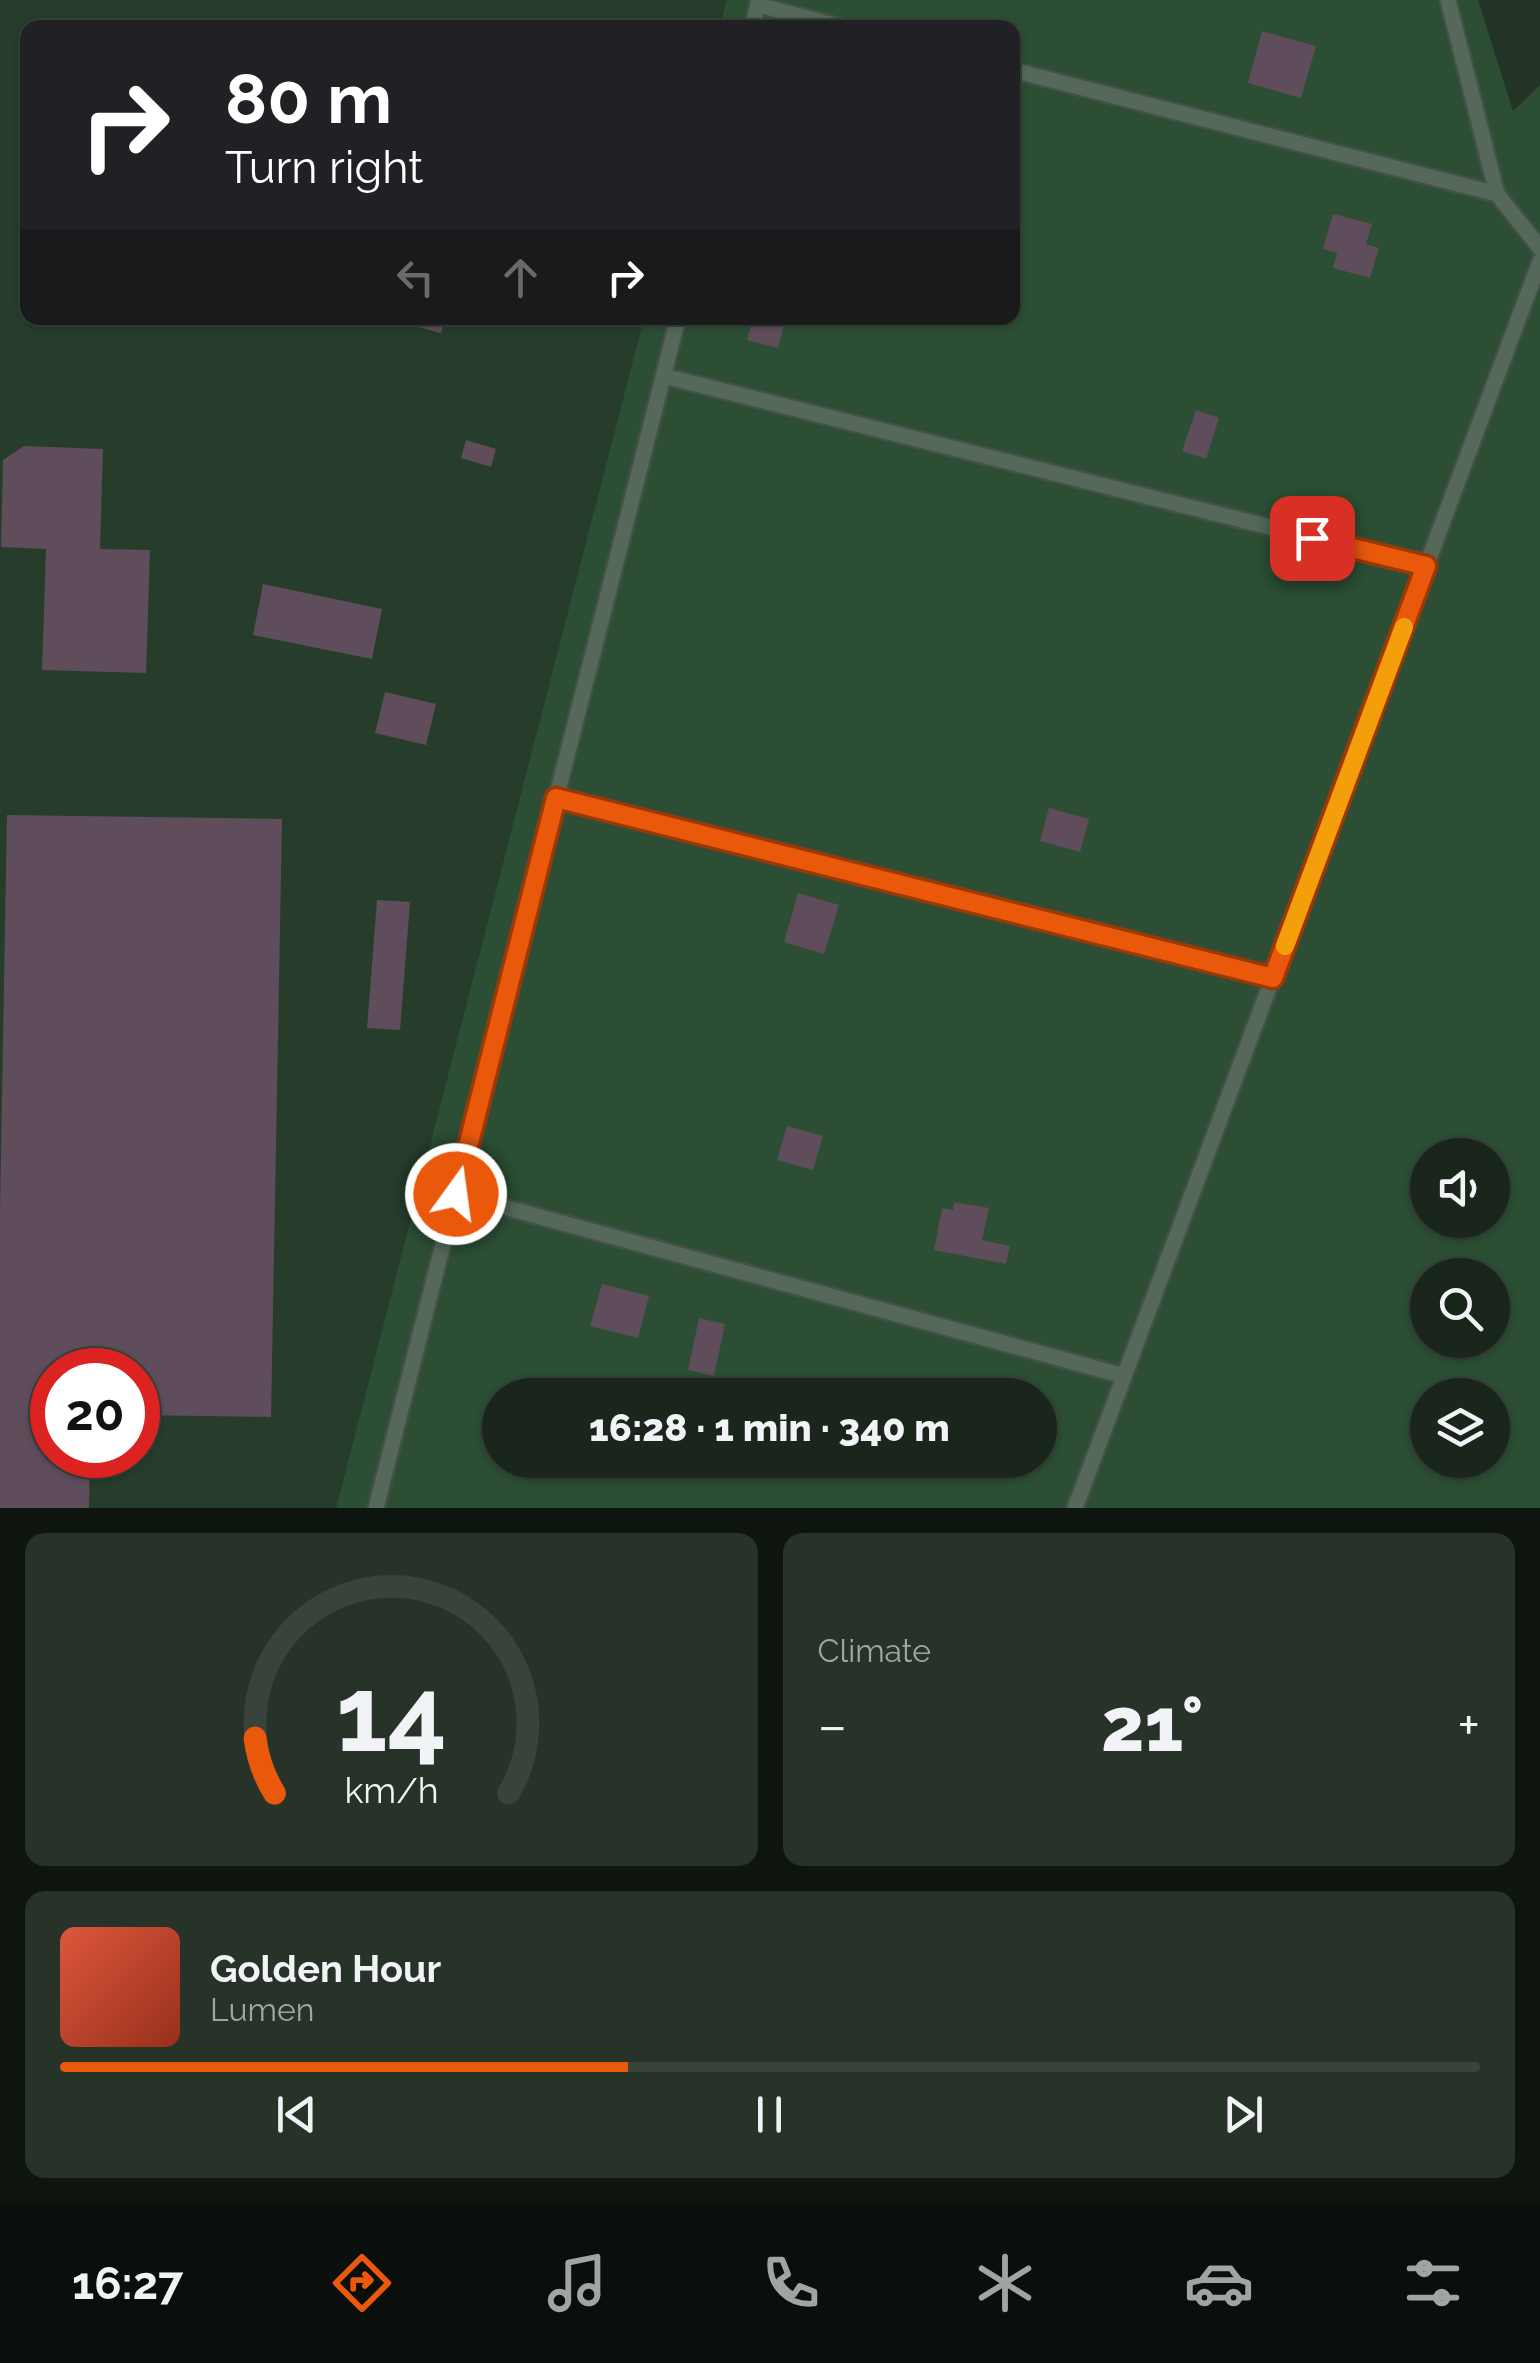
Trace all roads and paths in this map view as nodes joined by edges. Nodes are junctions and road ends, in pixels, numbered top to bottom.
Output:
1 (1448, 0) edge
2 (758, 3) edge
3 (817, 20) edge
4 (1020, 72) edge
5 (1497, 194) junction
6 (1540, 248) edge
7 (1540, 261) edge
8 (676, 325) edge
9 (664, 376) junction
10 (1426, 566) junction
11 (556, 798) junction
12 (1273, 978) junction
13 (456, 1194) junction
14 (1124, 1376) junction
15 (376, 1508) edge
16 (1075, 1508) edge

1 - 5 lane
2 - 3 lane
4 - 5 lane
5 - 6 lane
7 - 10 lane
8 - 9 lane
9 - 10 lane
9 - 11 lane
10 - 12 lane
11 - 12 lane
11 - 13 lane
12 - 14 lane
13 - 14 lane
13 - 15 lane
14 - 16 lane

